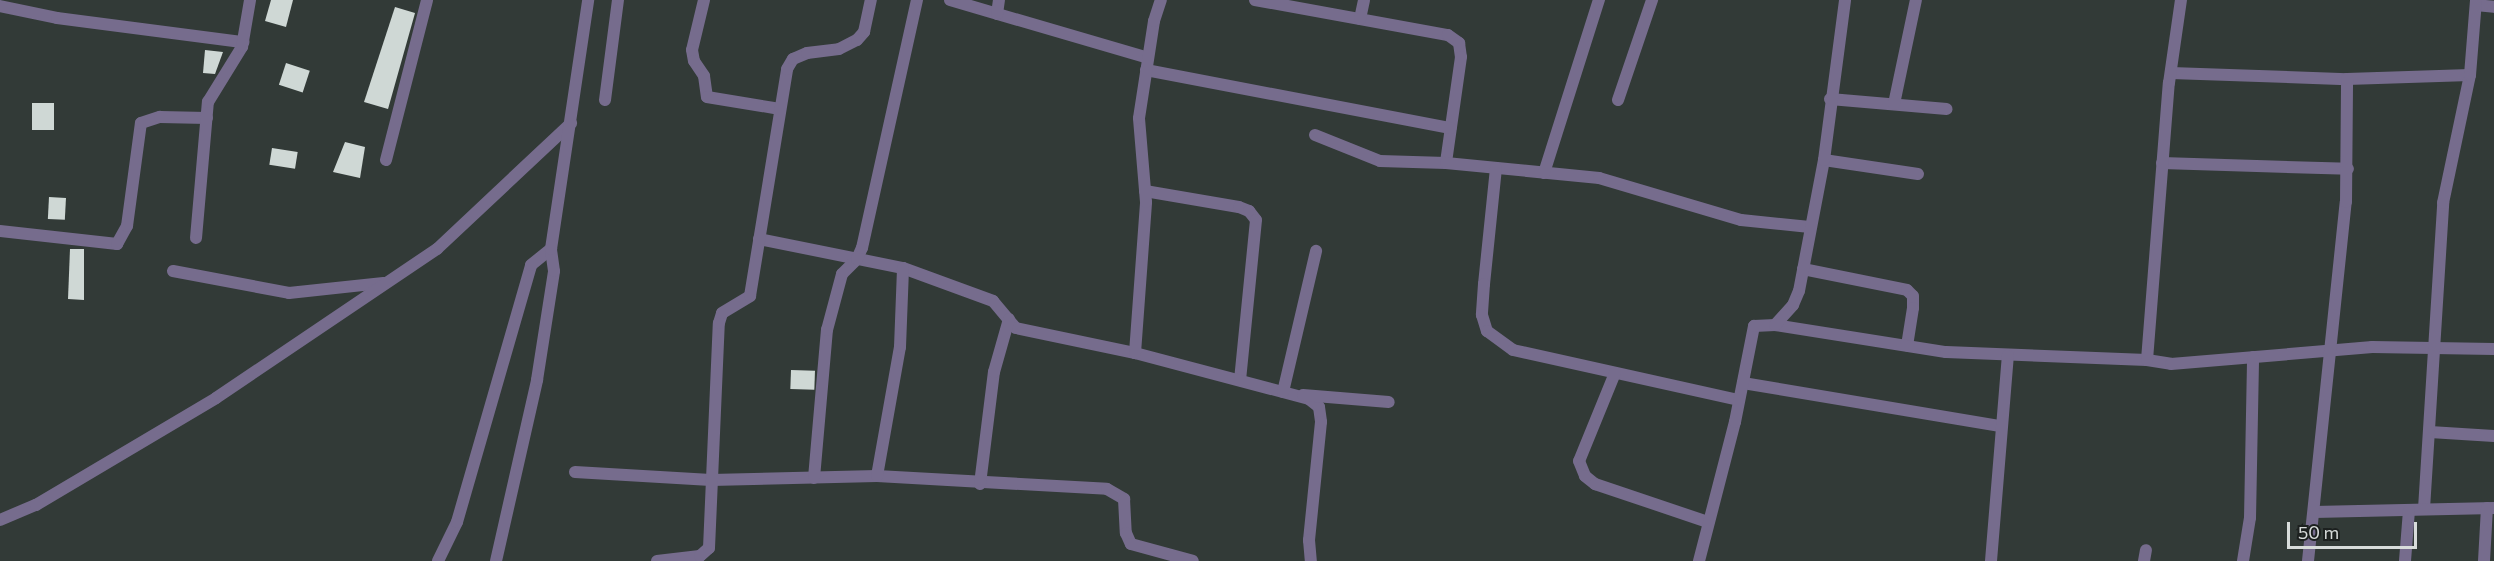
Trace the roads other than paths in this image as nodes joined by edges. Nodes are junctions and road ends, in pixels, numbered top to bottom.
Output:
1 (250, 0) edge
2 (427, 0) edge
3 (588, 0) edge
4 (618, 0) edge
5 (704, 0) edge
6 (871, 0) edge
7 (917, 0) edge
8 (950, 0) edge
9 (999, 0) edge
10 (1161, 0) edge
11 (1255, 0) edge
12 (1364, 0) edge
13 (1599, 0) edge
14 (1652, 0) edge
15 (1845, 0) edge
16 (1916, 0) edge
17 (2181, 0) edge
18 (2476, 2) edge
19 (0, 6) edge
20 (2494, 6) edge
21 (997, 14) junction
22 (1359, 19) junction
23 (243, 42) junction
24 (1148, 57) junction
25 (1146, 70) junction
26 (2171, 73) junction
27 (2470, 75) junction
28 (2347, 80) junction
29 (1830, 99) junction
30 (605, 100) dead end
31 (1618, 100) dead end
32 (1894, 104) junction
33 (780, 109) junction
34 (1947, 109) dead end
35 (207, 118) junction
36 (571, 123) junction
37 (1451, 128) junction
38 (1315, 135) dead end
39 (386, 160) dead end
40 (1824, 160) junction
41 (1446, 163) junction
42 (2162, 163) junction
43 (1496, 168) junction
44 (2348, 169) junction
45 (1544, 173) junction
46 (1918, 174) dead end
47 (1146, 191) junction
48 (1810, 228) junction
49 (0, 231) edge
50 (196, 238) dead end
51 (759, 239) junction
52 (551, 249) junction
53 (1316, 252) dead end
54 (856, 259) junction
55 (903, 268) junction
56 (1803, 269) junction
57 (173, 271) dead end
58 (388, 283) junction
59 (1009, 319) junction
60 (1775, 325) junction
61 (1907, 346) junction
62 (2436, 348) junction
63 (2494, 349) edge
64 (2331, 350) junction
65 (1135, 353) junction
66 (2008, 356) junction
67 (2253, 357) junction
68 (2147, 360) junction
69 (1616, 373) junction
70 (1240, 380) junction
71 (1743, 383) junction
72 (1289, 393) junction
73 (1740, 400) junction
74 (1389, 402) dead end
75 (2000, 426) junction
76 (2430, 432) junction
77 (2494, 436) edge
78 (575, 472) dead end
79 (878, 476) junction
80 (814, 478) junction
81 (711, 480) junction
82 (980, 484) junction
83 (2491, 508) edge
84 (2424, 509) junction
85 (2409, 510) junction
86 (2314, 512) junction
87 (0, 520) edge
88 (1708, 522) junction
89 (438, 561) edge
90 (496, 561) edge
91 (657, 561) edge
92 (1193, 561) edge
93 (1311, 561) edge
94 (1699, 561) edge
95 (1990, 561) edge
96 (2243, 561) edge
97 (2308, 561) edge
98 (2405, 561) edge
99 (2484, 561) edge

1 - 23 street
2 - 39 street
3 - 36 street
4 - 30 street
5 - 33 street
6 - 33 street
7 - 54 street
8 - 21 street
9 - 21 street
10 - 24 street
11 - 22 street
12 - 22 street
13 - 45 street
14 - 31 street
15 - 29 street
16 - 32 street
17 - 26 street
18 - 20 street
18 - 27 street
19 - 23 street
21 - 24 street
22 - 37 street
23 - 35 street
24 - 25 street
25 - 37 street
25 - 47 street
26 - 28 street
26 - 42 street
27 - 28 street
27 - 62 street
28 - 44 street
29 - 32 street
29 - 40 street
32 - 34 street
33 - 51 street
35 - 49 street
35 - 50 street
36 - 52 street
36 - 58 street
37 - 41 street
38 - 41 street
40 - 46 street
40 - 48 street
41 - 43 street
42 - 44 street
42 - 68 street
43 - 45 street
43 - 69 street
44 - 64 street
45 - 48 street
47 - 65 street
47 - 70 street
48 - 56 street
51 - 54 street
51 - 81 street
52 - 89 street
52 - 90 street
53 - 72 street
54 - 55 street
54 - 80 street
55 - 59 street
55 - 79 street
56 - 60 street
56 - 61 street
57 - 58 street
58 - 87 street
59 - 65 street
59 - 82 street
60 - 61 street
60 - 71 street
61 - 66 street
62 - 63 street
62 - 64 street
62 - 76 street
64 - 67 street
64 - 86 street
65 - 70 street
66 - 68 street
66 - 75 street
67 - 68 street
67 - 96 street
69 - 73 street
69 - 88 street
70 - 72 street
71 - 73 street
71 - 75 street
72 - 74 street
72 - 93 street
73 - 88 street
75 - 95 street
76 - 77 street
76 - 84 street
78 - 81 street
79 - 80 street
79 - 82 street
80 - 81 street
81 - 91 street
82 - 92 street
83 - 84 street
83 - 99 street
84 - 85 street
85 - 86 street
85 - 98 street
86 - 97 street
88 - 94 street

